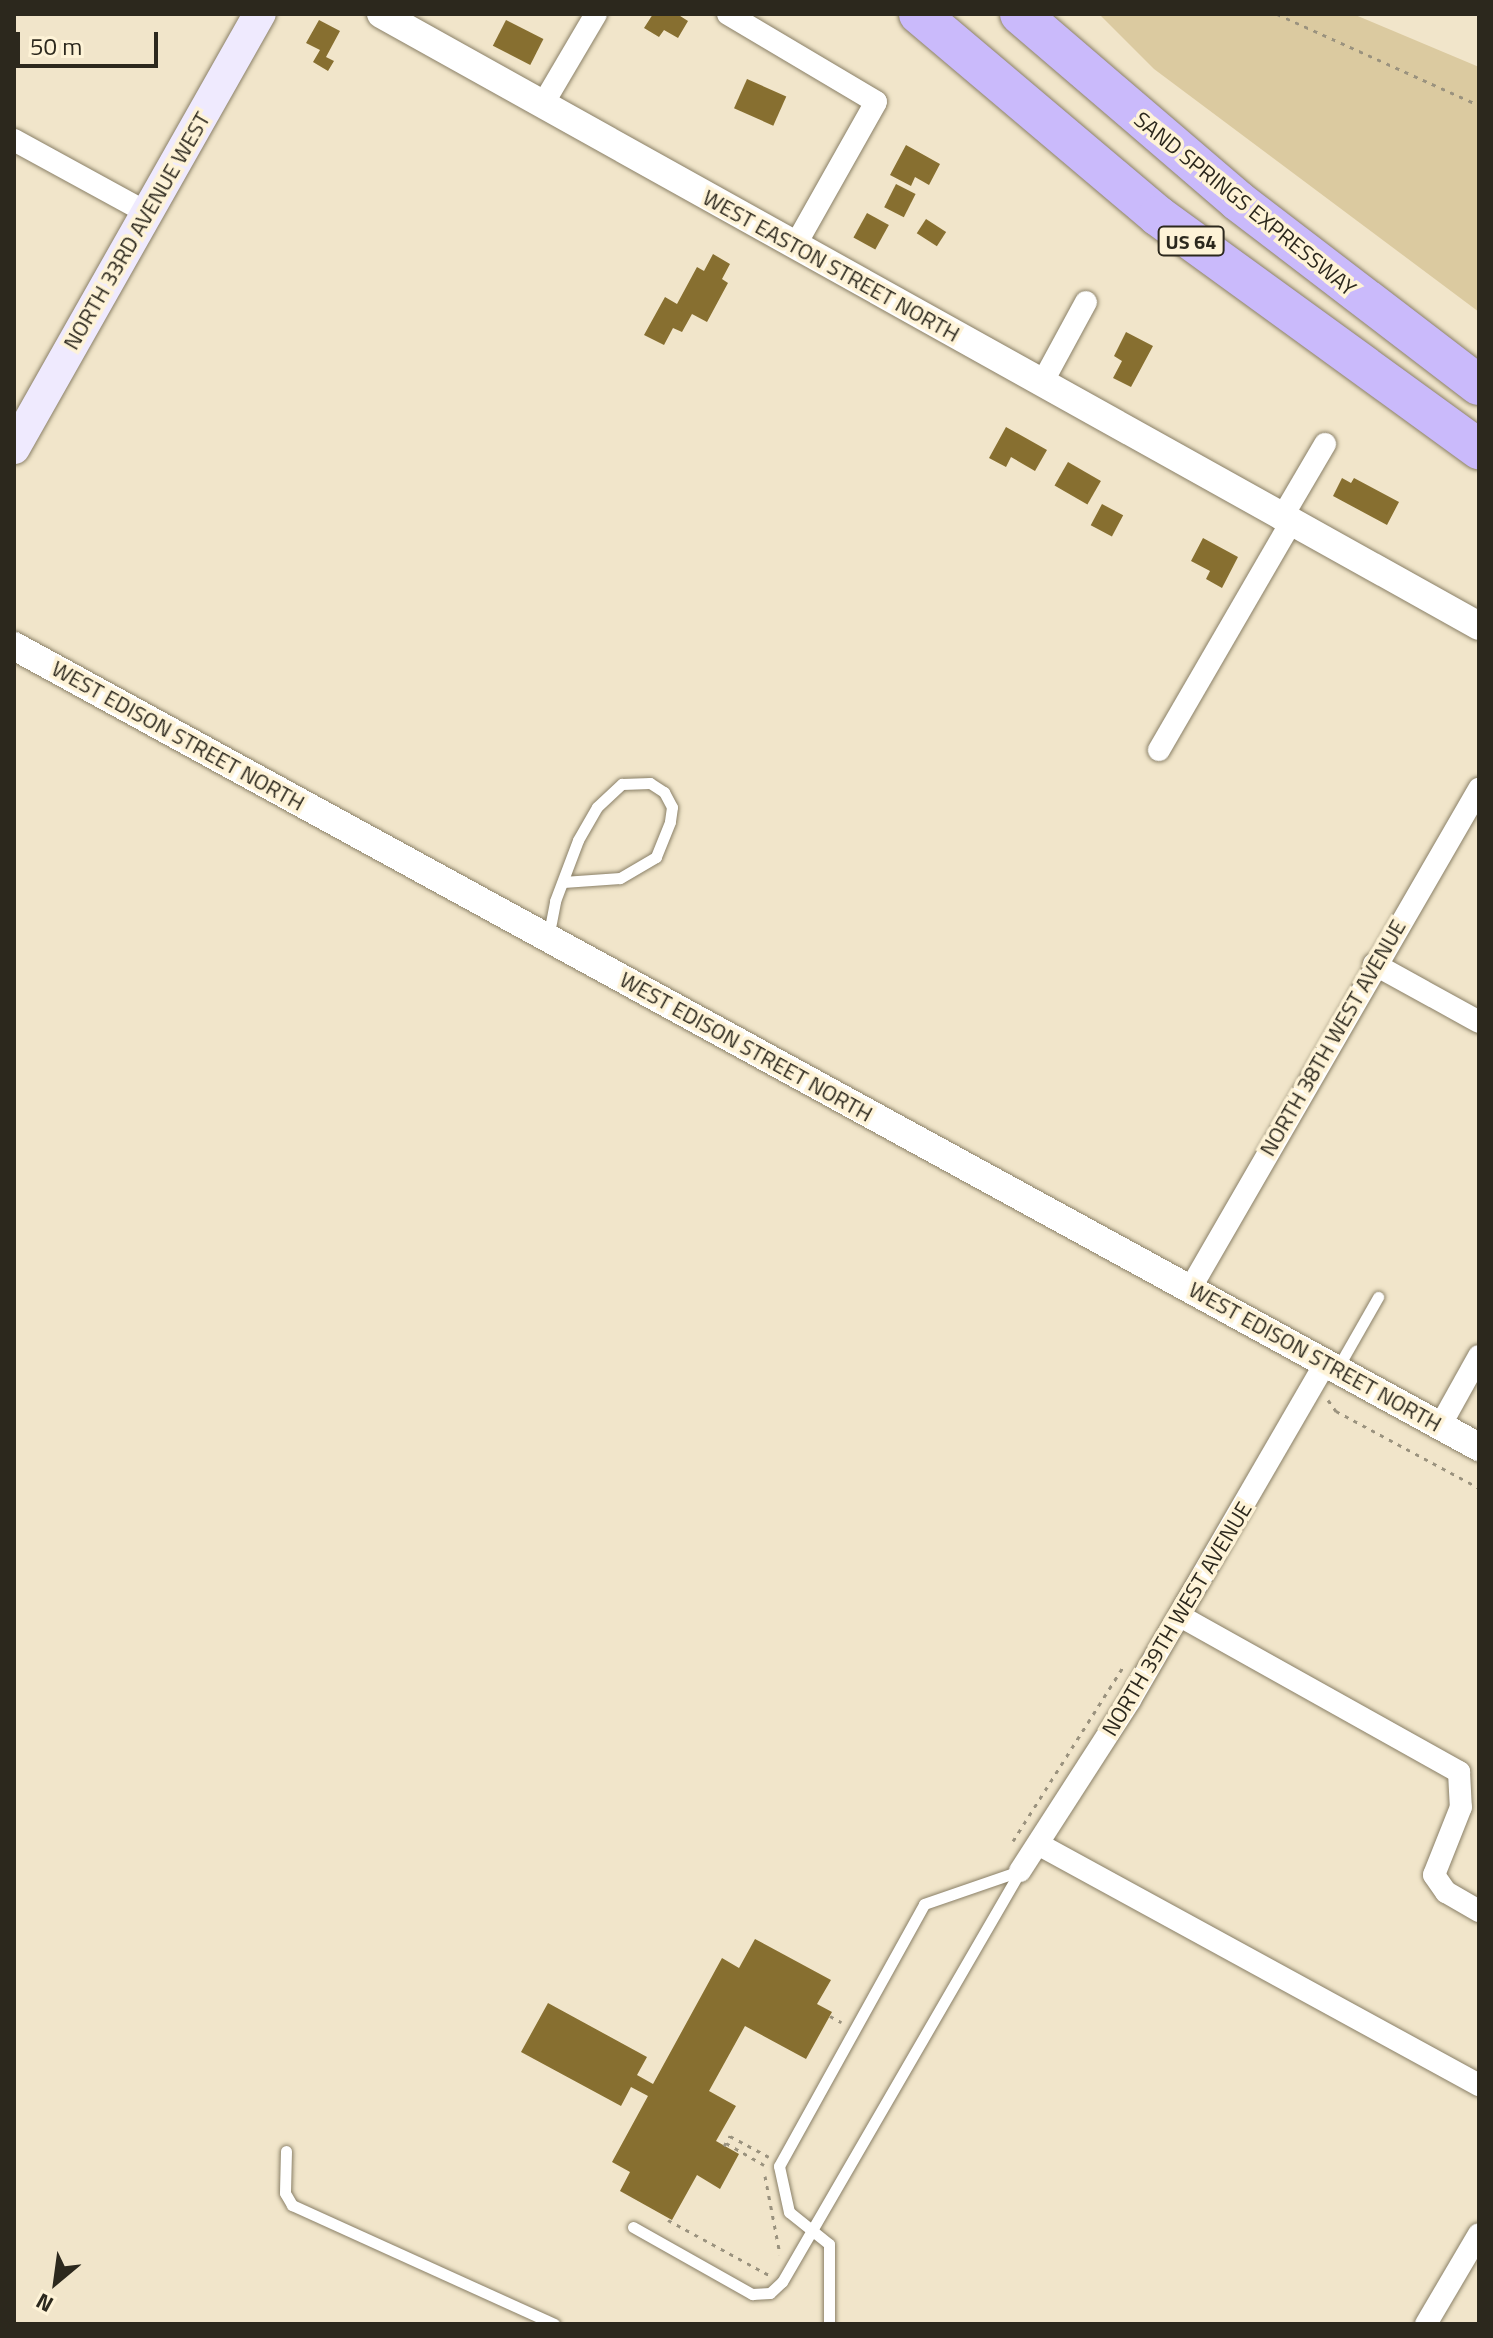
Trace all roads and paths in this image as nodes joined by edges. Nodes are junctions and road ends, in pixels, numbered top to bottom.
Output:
1 (260, 14) edge
2 (381, 14) edge
3 (596, 14) edge
4 (728, 14) edge
5 (919, 14) edge
6 (1020, 14) edge
7 (1277, 14) edge
8 (543, 104) junction
9 (1479, 105) edge
10 (14, 140) edge
11 (149, 214) junction
12 (795, 246) junction
13 (1086, 302) dead end
14 (1042, 383) junction
15 (1479, 385) edge
16 (1325, 444) dead end
17 (14, 448) edge
18 (1479, 449) edge
19 (1286, 521) junction
20 (1479, 626) edge
21 (14, 646) edge
22 (1159, 750) dead end
23 (1479, 789) edge
24 (563, 882) junction
25 (548, 939) junction
26 (1374, 964) junction
27 (1479, 1022) edge
28 (1190, 1289) junction
29 (1378, 1297) dead end
30 (1479, 1356) edge
31 (1331, 1366) junction
32 (1310, 1390) junction
33 (1440, 1426) junction
34 (1479, 1447) edge
35 (1479, 1488) edge
36 (1180, 1616) junction
37 (1130, 1657) dead end
38 (1038, 1844) junction
39 (1010, 1849) dead end
40 (1020, 1871) junction
41 (1479, 1911) edge
42 (830, 2016) dead end
43 (836, 2036) dead end
44 (1479, 2085) edge
45 (777, 2144) dead end
46 (286, 2151) dead end
47 (769, 2157) junction
48 (765, 2165) junction
49 (668, 2220) dead end
50 (633, 2227) dead end
51 (809, 2228) junction
52 (1479, 2234) edge
53 (554, 2324) edge
54 (829, 2324) edge
55 (1426, 2324) edge

1 - 11 main road, NORTH 33RD AVENUE WEST
2 - 8 street, WEST EASTON STREET NORTH
3 - 8 street
4 - 12 street
5 - 18 highway, US 64
6 - 15 highway, SAND SPRINGS EXPRESSWAY / US 64
7 - 9 path
8 - 12 street, WEST EASTON STREET NORTH
10 - 11 street
11 - 17 main road, NORTH 33RD AVENUE WEST
12 - 14 street, WEST EASTON STREET NORTH
13 - 14 street
14 - 19 street, WEST EASTON STREET NORTH
16 - 19 street
19 - 20 street, WEST EASTON STREET NORTH
19 - 22 street
21 - 25 street, WEST EDISON STREET NORTH
23 - 26 street, NORTH 38TH WEST AVENUE
24 - 24 lane
24 - 25 lane
25 - 28 street, WEST EDISON STREET NORTH
26 - 27 street
26 - 28 street, NORTH 38TH WEST AVENUE
28 - 31 street, WEST EDISON STREET NORTH
29 - 31 lane
30 - 33 street
31 - 32 street, NORTH 39TH WEST AVENUE
31 - 33 street, WEST EDISON STREET NORTH
32 - 35 path
32 - 36 street, NORTH 39TH WEST AVENUE
33 - 34 street, WEST EDISON STREET NORTH
36 - 38 street, NORTH 39TH WEST AVENUE
36 - 41 street
37 - 39 path
38 - 40 street, NORTH 39TH WEST AVENUE
38 - 44 street
40 - 51 lane, NORTH 39TH WEST AVENUE
40 - 51 lane
42 - 43 path
45 - 47 path
46 - 53 lane
47 - 48 path
47 - 48 path
48 - 49 path
50 - 51 lane, NORTH 39TH WEST AVENUE
51 - 54 lane
52 - 55 street

